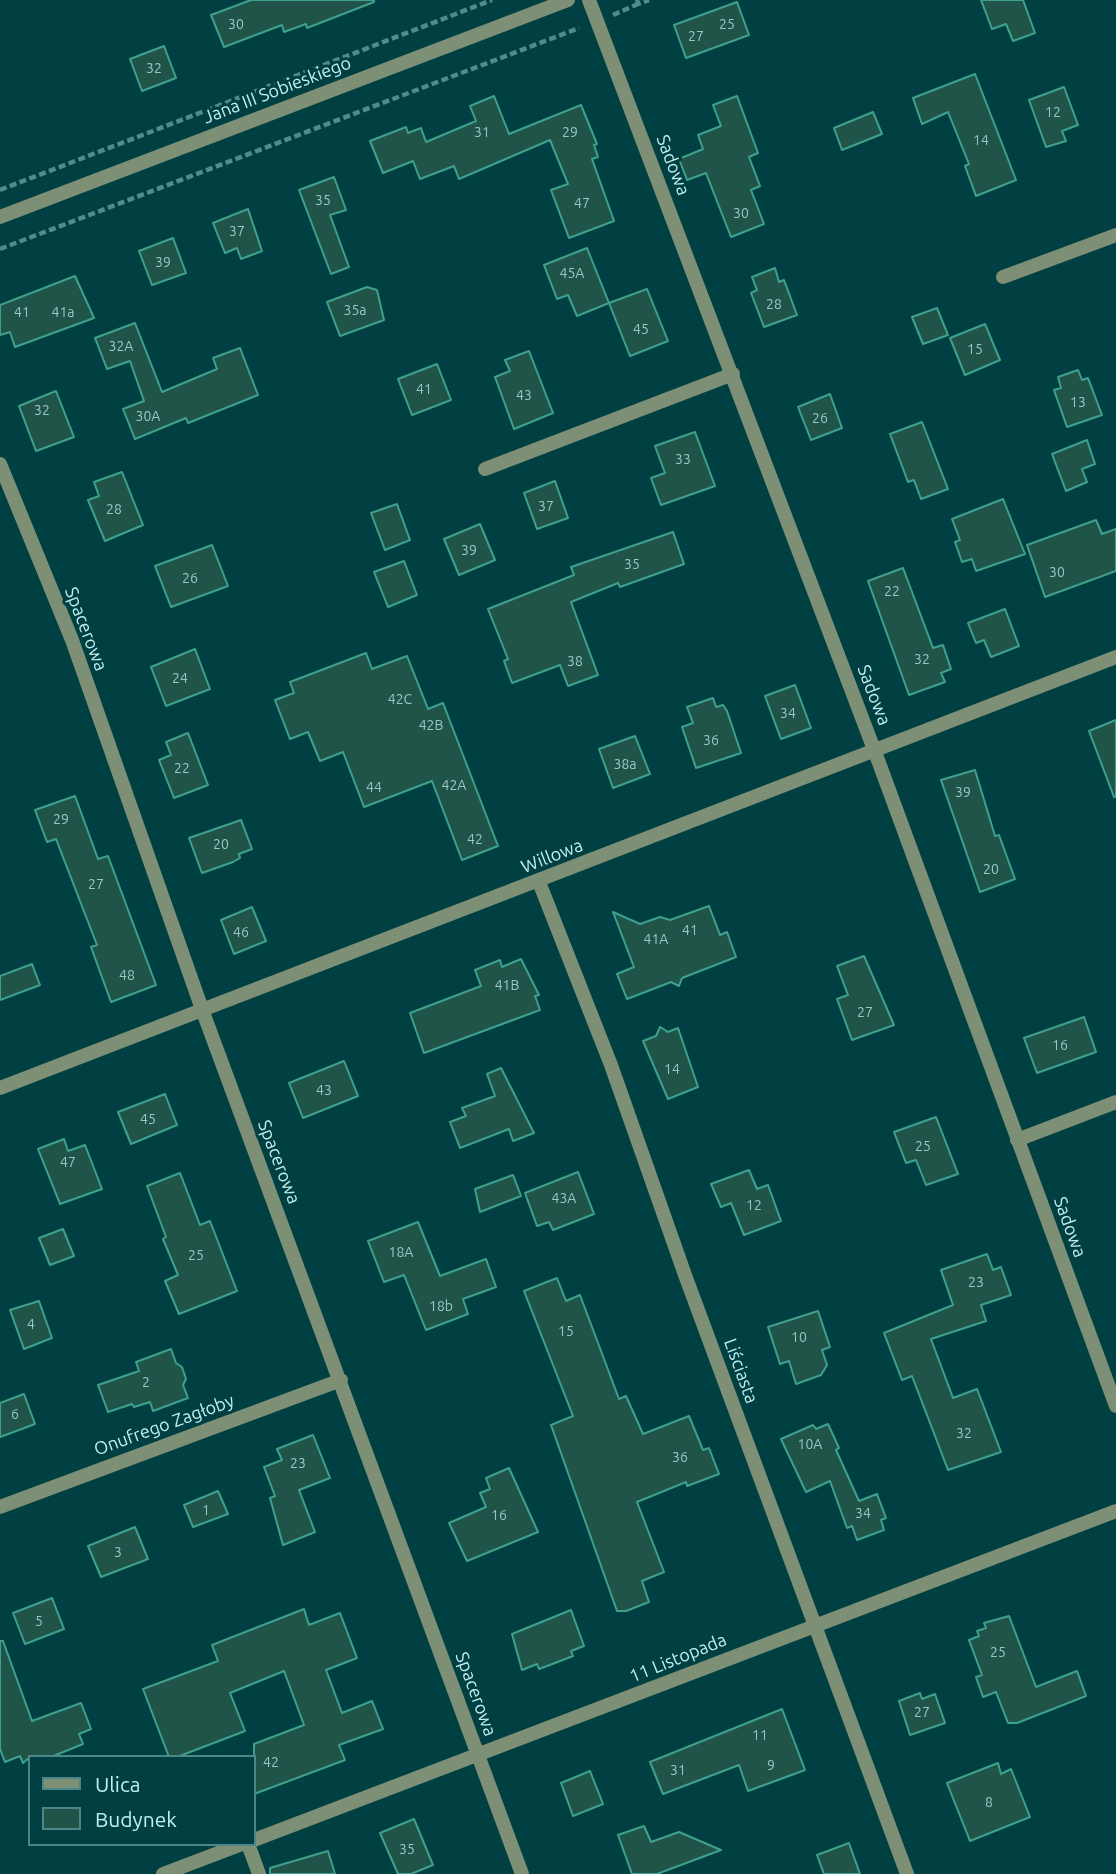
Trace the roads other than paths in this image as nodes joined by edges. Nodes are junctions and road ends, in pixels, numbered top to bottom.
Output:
1 (568, 0) edge
2 (589, 0) edge
3 (0, 217) edge
4 (1116, 235) edge
5 (1003, 277) dead end
6 (733, 374) junction
7 (0, 464) edge
8 (485, 469) dead end
9 (1116, 657) edge
10 (875, 752) junction
11 (539, 881) junction
12 (203, 1012) junction
13 (0, 1088) edge
14 (1116, 1102) edge
15 (1017, 1140) junction
16 (341, 1380) junction
17 (1116, 1406) edge
18 (0, 1507) edge
19 (1116, 1511) edge
20 (814, 1625) junction
21 (478, 1756) junction
22 (256, 1839) edge
23 (237, 1846) edge
24 (249, 1846) edge
25 (163, 1874) edge
26 (259, 1874) edge
27 (522, 1874) edge
28 (907, 1874) edge

1 - 3 street, Jana III Sobieskiego
2 - 6 street, Sadowa
4 - 5 street
6 - 8 street
6 - 10 street, Sadowa
7 - 12 street, Spacerowa
9 - 10 street, Willowa
10 - 11 street, Willowa
10 - 15 street, Sadowa
11 - 12 street, Willowa
11 - 20 street, Liściasta
12 - 13 street, Willowa
12 - 16 street, Spacerowa
14 - 15 street
15 - 17 street, Sadowa
16 - 18 street, Onufrego Zagłoby
16 - 21 street, Spacerowa
19 - 20 street, 11 Listopada
20 - 21 street, 11 Listopada
20 - 28 street, Liściasta
21 - 22 street, 11 Listopada
21 - 27 street, Spacerowa
23 - 25 street
24 - 26 street

